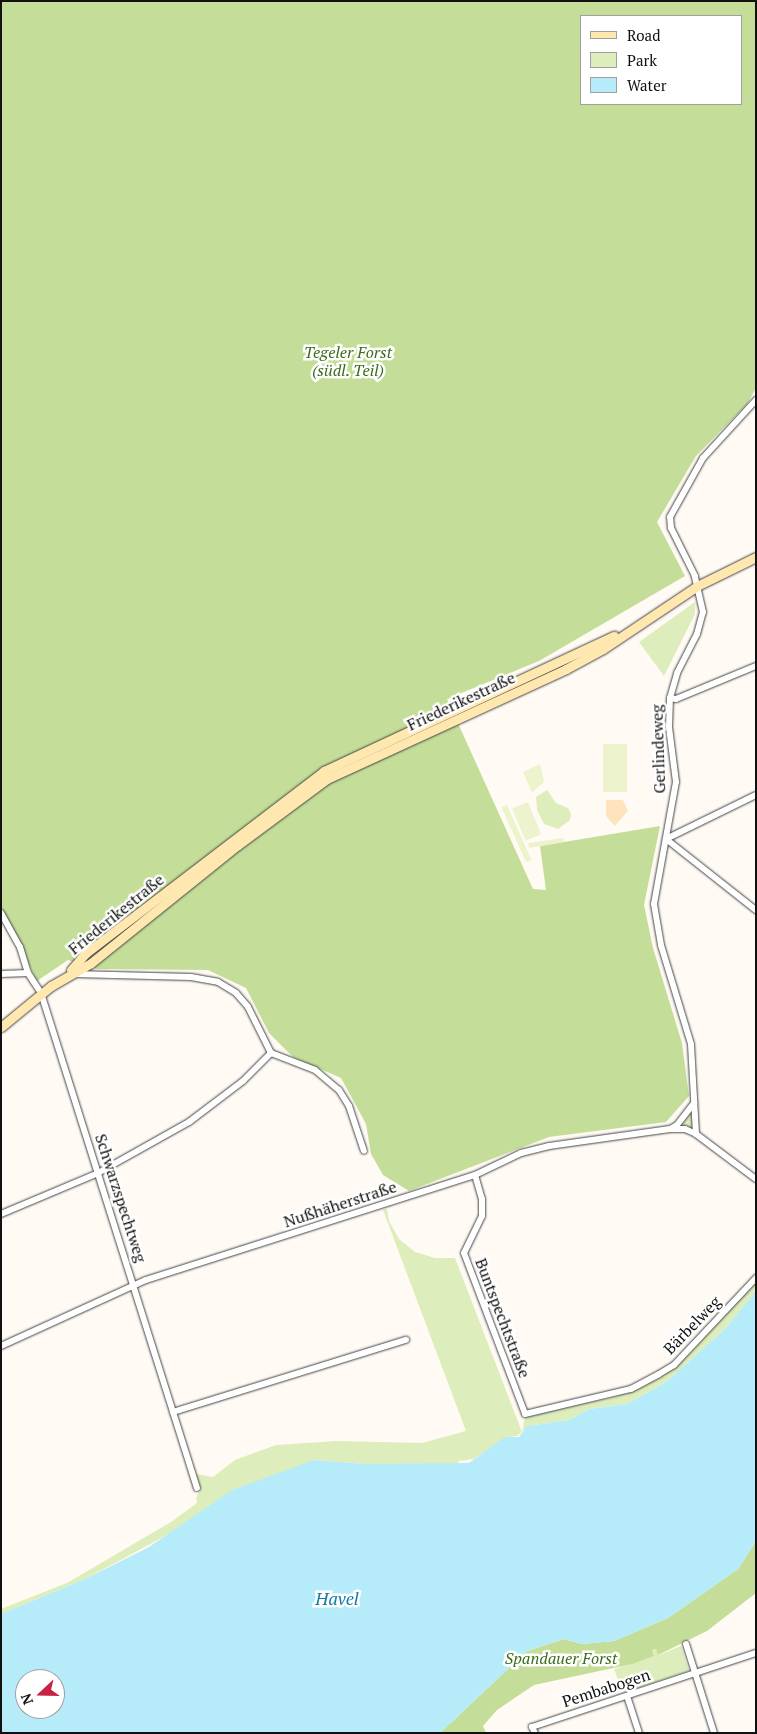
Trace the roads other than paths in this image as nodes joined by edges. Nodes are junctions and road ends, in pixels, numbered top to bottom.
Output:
1 (756, 400) edge
2 (756, 558) edge
3 (697, 586) junction
4 (756, 666) edge
5 (670, 698) junction
6 (756, 795) edge
7 (666, 839) junction
8 (756, 910) edge
9 (1, 913) edge
10 (28, 973) junction
11 (1, 974) edge
12 (68, 974) junction
13 (41, 993) junction
14 (1, 1027) edge
15 (272, 1053) junction
16 (694, 1102) junction
17 (670, 1129) junction
18 (696, 1134) junction
19 (364, 1151) dead end
20 (98, 1172) junction
21 (475, 1175) junction
22 (756, 1179) edge
23 (1, 1214) edge
24 (756, 1278) edge
25 (134, 1286) junction
26 (406, 1340) dead end
27 (1, 1346) edge
28 (173, 1412) junction
29 (525, 1414) joint
30 (197, 1488) dead end
31 (686, 1644) dead end
32 (756, 1653) edge
33 (695, 1673) junction
34 (627, 1696) junction
35 (535, 1733) edge
36 (639, 1733) edge
37 (714, 1733) edge

1 - 3 street, Gerlindeweg
2 - 3 street, Friederikestraße
3 - 5 street, Gerlindeweg
3 - 12 street, Friederikestraße
4 - 5 street
5 - 7 street, Gerlindeweg
6 - 7 street
7 - 8 street
7 - 16 street, Gerlindeweg
9 - 10 street, Schwarzspechtweg
10 - 11 street
10 - 13 street, Schwarzspechtweg
12 - 13 street, Friederikestraße
12 - 15 street
13 - 14 street, Friederikestraße
13 - 20 street, Schwarzspechtweg
15 - 19 street
15 - 20 street
16 - 17 street, Gerlindeweg
16 - 18 street, Gerlindeweg
17 - 18 street, Nußhäherstraße
17 - 21 street, Nußhäherstraße
18 - 22 street
20 - 23 street
20 - 25 street, Schwarzspechtweg
21 - 25 street, Nußhäherstraße
21 - 29 street, Buntspechtstraße
24 - 29 street, Bärbelweg
25 - 27 street, Nußhäherstraße
25 - 28 street, Schwarzspechtweg
26 - 28 street
28 - 30 street, Schwarzspechtweg
31 - 33 street
32 - 33 street, Pembabogen
33 - 34 street, Pembabogen
33 - 37 street
34 - 35 street, Pembabogen
34 - 36 street

